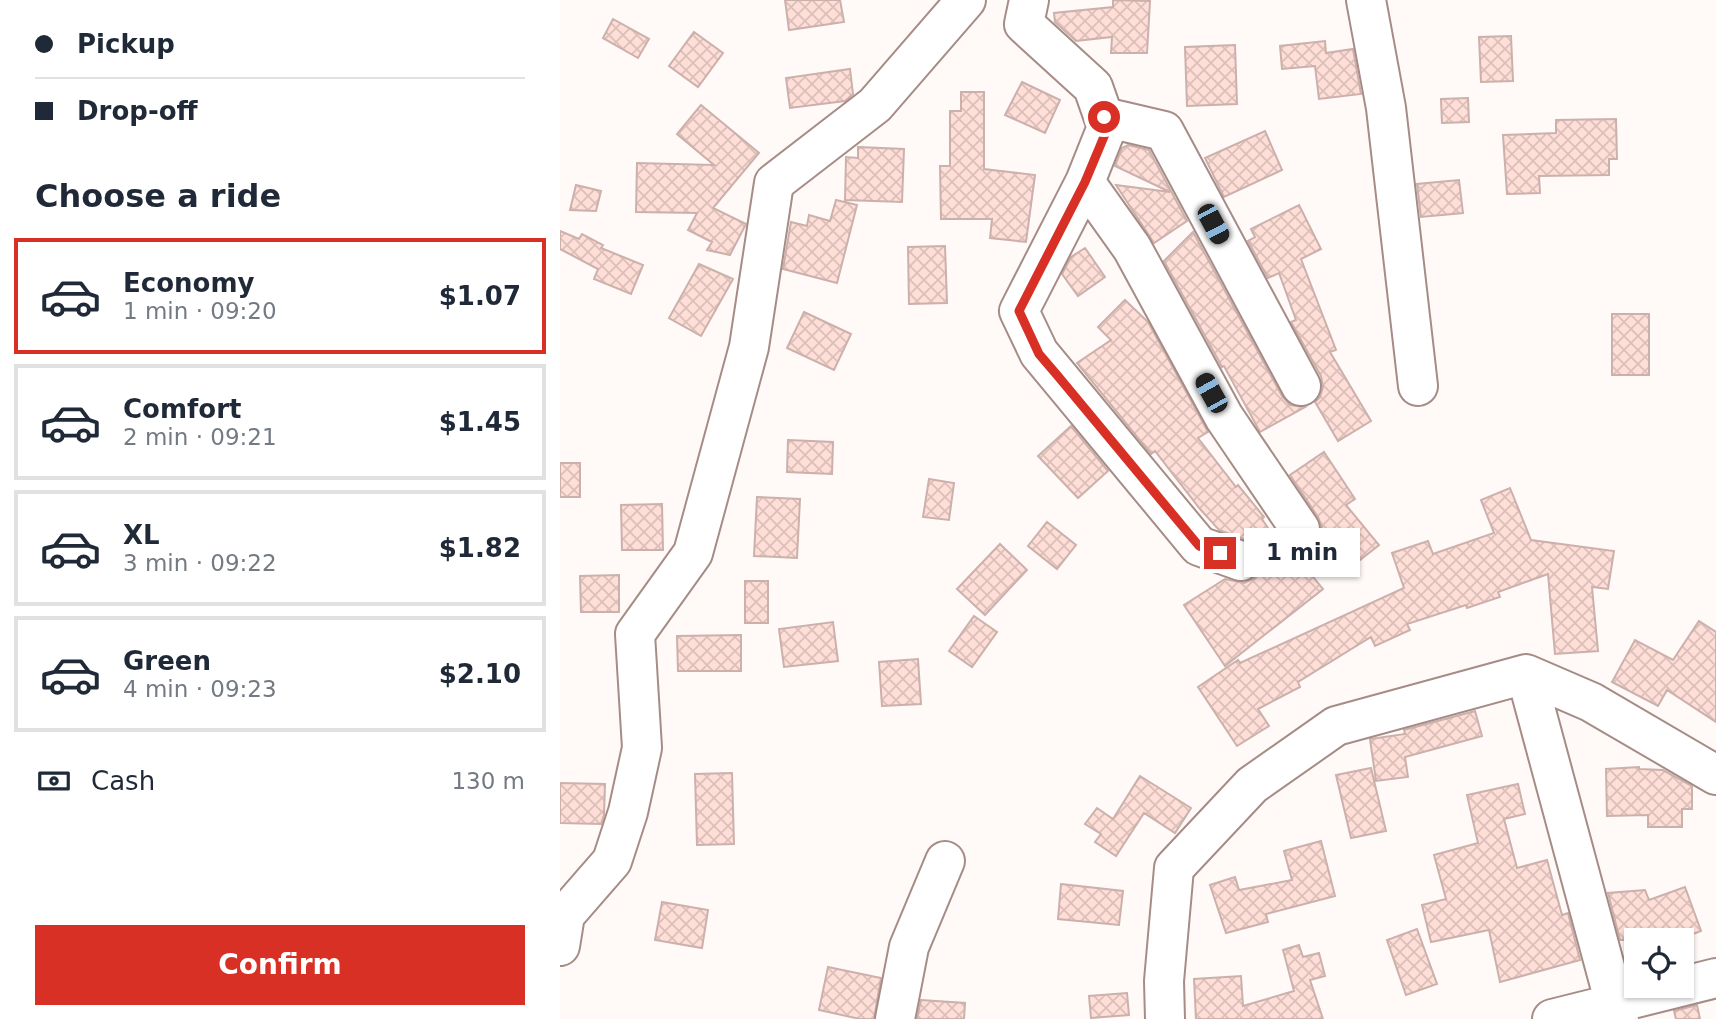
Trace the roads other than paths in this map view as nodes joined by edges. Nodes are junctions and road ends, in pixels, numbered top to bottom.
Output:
1 (966, 0) edge
2 (1029, 0) edge
3 (1366, 0) edge
4 (1104, 117) junction
5 (1085, 182) junction
6 (1301, 386) dead end
7 (1418, 386) dead end
8 (1300, 529) dead end
9 (1241, 561) dead end
10 (1526, 674) junction
11 (1716, 775) edge
12 (945, 861) dead end
13 (560, 946) edge
14 (1716, 978) edge
15 (1617, 1011) edge
16 (895, 1019) edge
17 (1165, 1019) edge
18 (1552, 1019) edge

1 - 13 street
2 - 4 street
3 - 7 street
4 - 5 street
4 - 6 street
5 - 8 street
5 - 9 street
10 - 11 street
10 - 15 street
10 - 17 street
12 - 16 street
14 - 15 street
15 - 18 street

